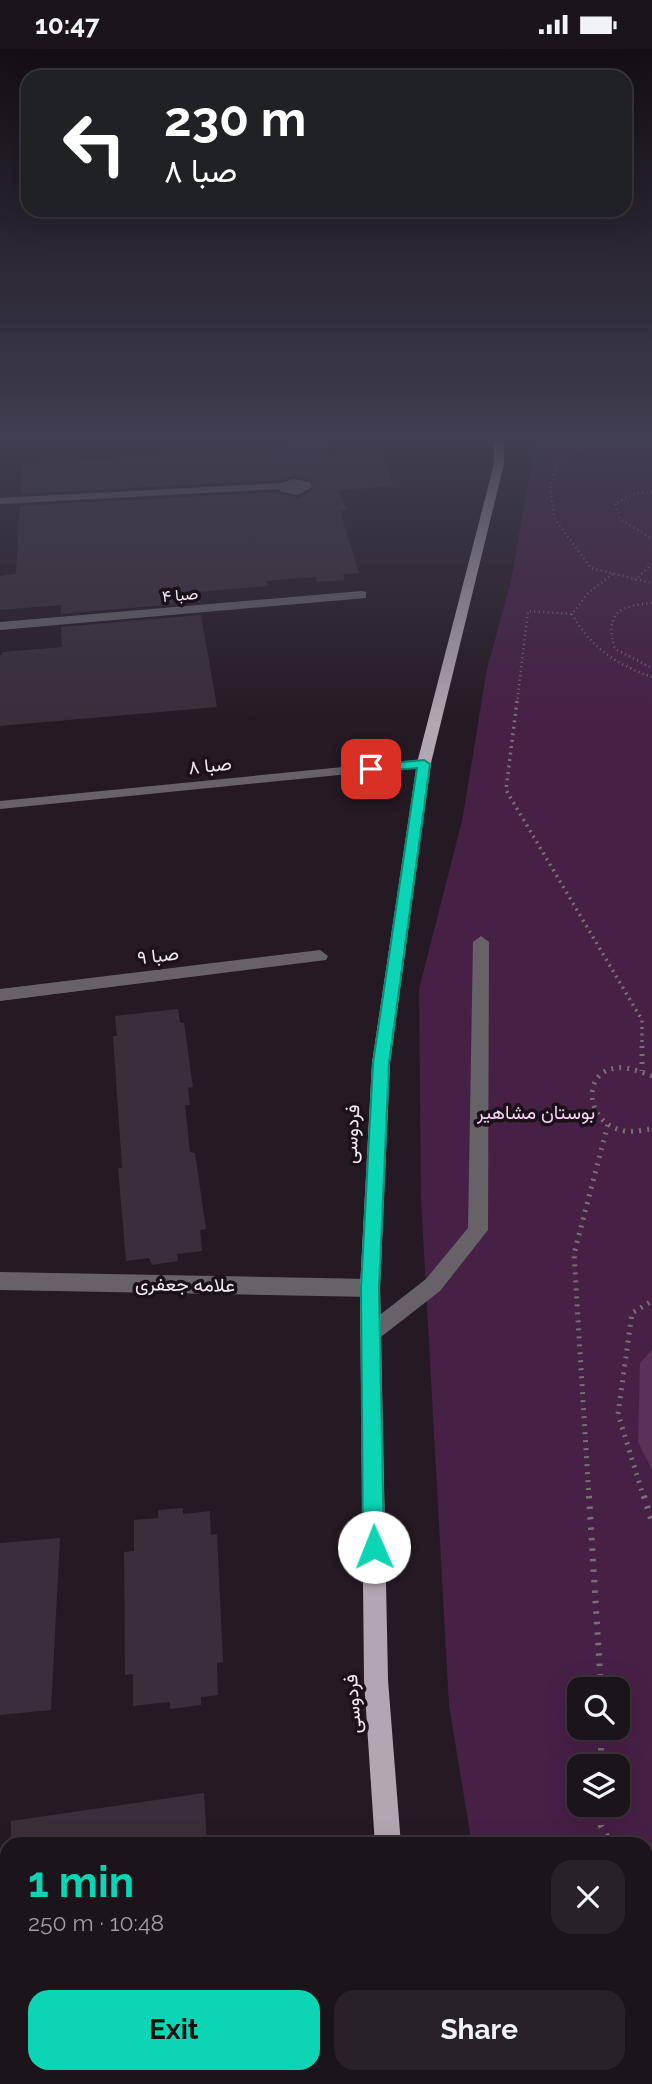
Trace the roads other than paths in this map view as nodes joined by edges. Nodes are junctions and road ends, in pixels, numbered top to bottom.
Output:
1 (482, 533) edge
2 (362, 594) dead end
3 (0, 626) edge
4 (424, 764) junction
5 (0, 805) edge
6 (481, 941) dead end
7 (320, 956) dead end
8 (0, 995) edge
9 (0, 1281) edge
10 (370, 1288) junction
11 (370, 1334) junction
12 (387, 1837) edge

1 - 4 main road, فردوسی
2 - 3 street, صبا ۴
4 - 5 street, صبا ۸
4 - 10 main road, فردوسی
6 - 11 street
7 - 8 street, صبا ۹
9 - 10 street, علامه جعفری
10 - 11 main road, فردوسی
11 - 12 main road, فردوسی

